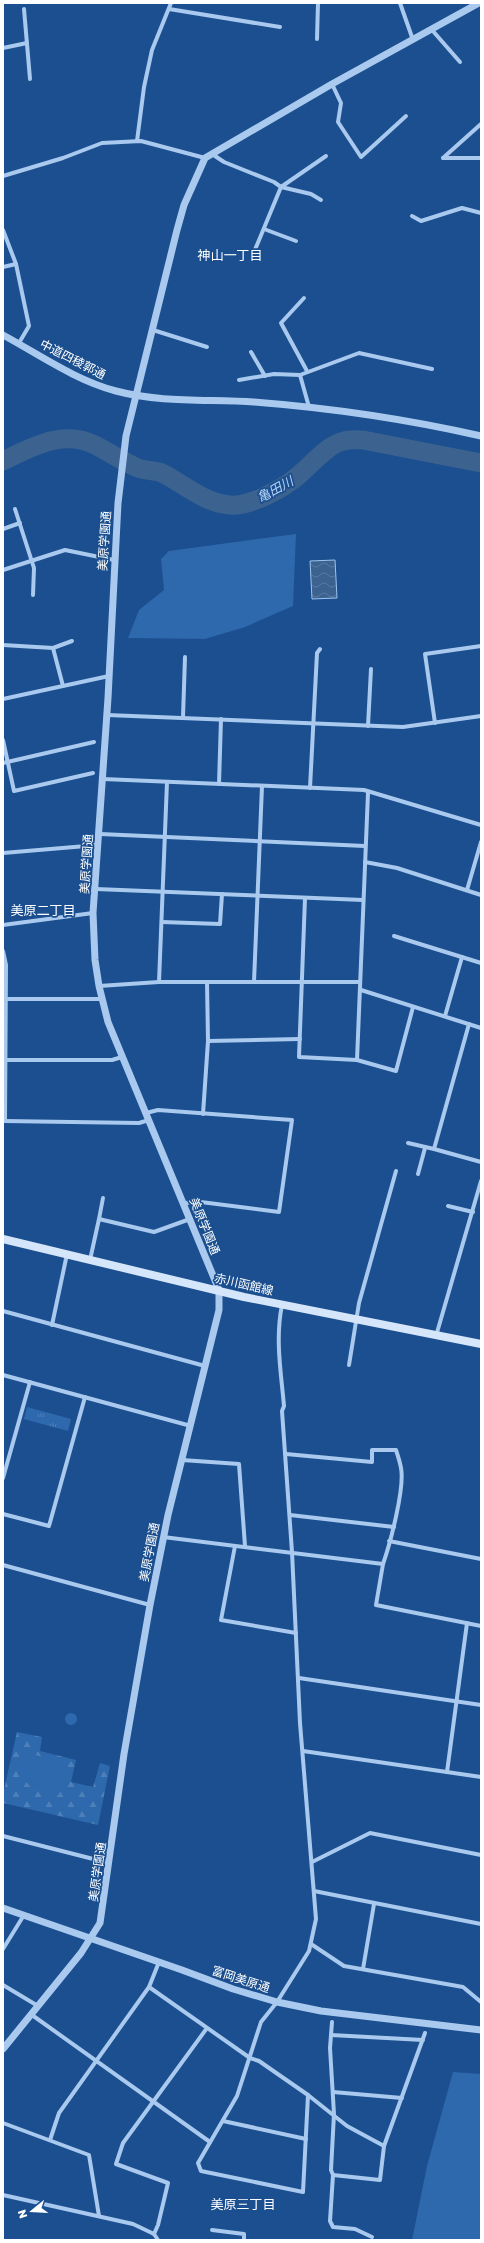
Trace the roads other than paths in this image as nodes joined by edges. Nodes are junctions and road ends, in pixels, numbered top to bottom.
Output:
1 (171, 3) edge
2 (318, 3) edge
3 (400, 3) edge
4 (479, 3) edge
5 (24, 9) dead end
6 (169, 9) junction
7 (280, 27) dead end
8 (432, 30) junction
9 (317, 39) dead end
10 (413, 40) junction
11 (27, 43) junction
12 (3, 48) edge
13 (460, 62) dead end
14 (30, 79) dead end
15 (332, 84) junction
16 (406, 116) dead end
17 (481, 124) edge
18 (137, 141) junction
19 (212, 154) junction
20 (326, 156) dead end
21 (205, 158) junction
22 (481, 158) edge
23 (3, 176) edge
24 (281, 186) junction
25 (321, 200) dead end
26 (481, 213) edge
27 (412, 216) dead end
28 (264, 229) junction
29 (3, 230) edge
30 (296, 242) dead end
31 (252, 257) dead end
32 (16, 264) junction
33 (3, 267) edge
34 (304, 298) dead end
35 (153, 330) junction
36 (3, 335) edge
37 (19, 344) junction
38 (207, 347) dead end
39 (251, 352) dead end
40 (432, 369) dead end
41 (307, 371) junction
42 (300, 375) junction
43 (265, 376) junction
44 (239, 380) dead end
45 (137, 396) junction
46 (309, 407) junction
47 (481, 436) edge
48 (15, 509) dead end
49 (20, 524) junction
50 (3, 529) edge
51 (32, 560) junction
52 (114, 560) junction
53 (3, 570) edge
54 (33, 595) dead end
55 (72, 641) dead end
56 (3, 645) edge
57 (481, 646) edge
58 (53, 648) junction
59 (320, 649) dead end
60 (185, 657) dead end
61 (371, 669) dead end
62 (109, 676) junction
63 (63, 686) junction
64 (3, 699) edge
65 (107, 715) junction
66 (481, 716) edge
67 (183, 717) junction
68 (221, 719) junction
69 (435, 723) junction
70 (313, 724) junction
71 (368, 726) junction
72 (3, 740) edge
73 (94, 742) dead end
74 (5, 762) edge
75 (93, 772) dead end
76 (103, 779) junction
77 (167, 782) junction
78 (219, 784) junction
79 (262, 786) junction
80 (310, 788) junction
81 (368, 793) junction
82 (481, 825) edge
83 (100, 834) junction
84 (166, 837) junction
85 (260, 842) junction
86 (481, 842) edge
87 (98, 845) junction
88 (365, 846) junction
89 (3, 853) edge
90 (365, 862) junction
91 (96, 889) junction
92 (467, 890) junction
93 (163, 891) junction
94 (222, 894) junction
95 (481, 895) edge
96 (257, 896) junction
97 (305, 898) junction
98 (363, 900) junction
99 (93, 913) junction
100 (162, 922) junction
101 (3, 925) edge
102 (394, 936) dead end
103 (3, 951) edge
104 (462, 957) junction
105 (481, 963) edge
106 (159, 982) junction
107 (207, 982) junction
108 (254, 982) junction
109 (302, 982) junction
110 (360, 982) junction
111 (99, 986) junction
112 (361, 990) junction
113 (4, 999) edge
114 (102, 999) junction
115 (413, 1007) junction
116 (445, 1016) junction
117 (469, 1024) junction
118 (481, 1028) edge
119 (300, 1039) junction
120 (208, 1041) junction
121 (122, 1057) junction
122 (4, 1060) edge
123 (357, 1060) junction
124 (146, 1113) junction
125 (204, 1114) junction
126 (149, 1120) junction
127 (4, 1122) edge
128 (408, 1143) dead end
129 (425, 1148) junction
130 (434, 1149) junction
131 (481, 1162) edge
132 (396, 1171) dead end
133 (418, 1174) dead end
134 (481, 1182) edge
135 (103, 1198) dead end
136 (184, 1204) junction
137 (448, 1206) dead end
138 (473, 1212) junction
139 (99, 1219) junction
140 (190, 1219) junction
141 (3, 1239) edge
142 (67, 1254) junction
143 (90, 1260) junction
144 (219, 1290) junction
145 (282, 1304) junction
146 (3, 1311) edge
147 (357, 1320) junction
148 (52, 1324) junction
149 (436, 1336) junction
150 (481, 1343) edge
151 (350, 1365) dead end
152 (205, 1366) junction
153 (3, 1375) edge
154 (30, 1382) junction
155 (85, 1398) junction
156 (191, 1426) junction
157 (286, 1454) junction
158 (182, 1460) junction
159 (3, 1478) edge
160 (3, 1514) edge
161 (290, 1515) junction
162 (394, 1527) junction
163 (163, 1537) junction
164 (388, 1540) junction
165 (235, 1546) junction
166 (245, 1546) junction
167 (292, 1552) junction
168 (481, 1559) edge
169 (383, 1564) junction
170 (3, 1565) edge
171 (150, 1605) junction
172 (467, 1623) junction
173 (481, 1626) edge
174 (296, 1633) junction
175 (299, 1678) junction
176 (456, 1702) junction
177 (481, 1706) edge
178 (303, 1751) junction
179 (447, 1772) junction
180 (481, 1777) edge
181 (3, 1836) edge
182 (481, 1855) edge
183 (312, 1862) junction
184 (109, 1863) junction
185 (314, 1891) junction
186 (374, 1904) junction
187 (3, 1908) edge
188 (24, 1915) junction
189 (481, 1924) edge
190 (91, 1939) junction
191 (311, 1944) junction
192 (3, 1950) edge
193 (159, 1962) junction
194 (362, 1969) junction
195 (3, 1985) edge
196 (149, 1987) junction
197 (277, 2002) junction
198 (481, 2002) edge
199 (39, 2007) junction
200 (32, 2015) junction
201 (332, 2022) dead end
202 (207, 2028) junction
203 (481, 2030) edge
204 (425, 2033) dead end
205 (331, 2035) junction
206 (423, 2040) junction
207 (3, 2049) edge
208 (250, 2058) junction
209 (96, 2060) junction
210 (333, 2092) junction
211 (308, 2095) junction
212 (402, 2098) junction
213 (155, 2102) junction
214 (334, 2114) junction
215 (224, 2121) junction
216 (3, 2123) edge
217 (306, 2139) junction
218 (50, 2140) junction
219 (210, 2142) junction
220 (384, 2146) junction
221 (333, 2175) junction
222 (3, 2195) edge
223 (99, 2216) junction
224 (212, 2230) dead end
225 (154, 2234) junction
226 (372, 2237) dead end
227 (158, 2240) edge
228 (244, 2240) edge

1 - 6 street
2 - 9 street
3 - 10 street
4 - 8 street
5 - 11 street
6 - 7 street
6 - 18 street
8 - 10 street
8 - 13 street
10 - 15 street
11 - 12 street
11 - 14 street
15 - 16 street
15 - 19 street
17 - 22 street
18 - 21 street
18 - 23 street
19 - 21 street
19 - 24 street
20 - 24 street
21 - 35 street, 美原学園通
24 - 25 street
24 - 28 street
26 - 27 street
28 - 30 street
28 - 31 street
29 - 32 street
32 - 33 street
32 - 37 street
34 - 41 street
35 - 38 street
35 - 45 street, 美原学園通
36 - 37 street, 中道四稜郭通
37 - 45 street, 中道四稜郭通
39 - 43 street
40 - 41 street
41 - 42 street
42 - 43 street
42 - 46 street
43 - 44 street
45 - 46 street, 中道四稜郭通
45 - 52 street, 美原学園通
46 - 47 street, 中道四稜郭通
48 - 49 street
49 - 50 street
49 - 51 street
51 - 52 street
51 - 53 street
51 - 54 street
52 - 62 street, 美原学園通
55 - 58 street
56 - 58 street
57 - 69 street
58 - 63 street
59 - 70 street
60 - 67 street
61 - 71 street
62 - 63 street
62 - 65 street, 美原学園通
63 - 64 street
65 - 67 street
65 - 76 street, 美原学園通
66 - 69 street
67 - 68 street
68 - 70 street
68 - 78 street
69 - 71 street
70 - 71 street
70 - 80 street
72 - 74 street
73 - 74 street
74 - 75 street
76 - 77 street
76 - 83 street, 美原学園通
77 - 78 street
77 - 84 street
78 - 79 street
79 - 80 street
79 - 85 street
80 - 81 street
81 - 82 street
81 - 88 street
83 - 84 street
83 - 87 street, 美原学園通
84 - 85 street
84 - 93 street
85 - 88 street
85 - 96 street
86 - 92 street
87 - 89 street
87 - 91 street, 美原学園通
88 - 90 street
90 - 92 street
90 - 98 street
91 - 93 street
91 - 99 street, 美原学園通
92 - 95 street
93 - 94 street
93 - 100 street
94 - 96 street
94 - 100 street
96 - 97 street
96 - 108 street
97 - 98 street
97 - 109 street
98 - 110 street
99 - 101 street
99 - 111 street, 美原学園通
100 - 106 street
102 - 104 street
103 - 113 street
104 - 105 street
104 - 116 street
106 - 107 street
106 - 111 street
107 - 108 street
107 - 120 street
108 - 109 street
109 - 110 street
109 - 119 street
110 - 112 street
111 - 114 street, 美原学園通
112 - 115 street
112 - 123 street
113 - 114 street
113 - 122 street
114 - 121 street, 美原学園通
115 - 116 street
115 - 123 street
116 - 117 street
117 - 118 street
117 - 130 street
119 - 120 street
119 - 123 street
120 - 125 street
121 - 122 street
121 - 124 street, 美原学園通
122 - 127 street
124 - 125 street
124 - 126 street, 美原学園通
125 - 136 street
126 - 127 street
126 - 136 street, 美原学園通
128 - 129 street
129 - 130 street
129 - 133 street
130 - 131 street
132 - 147 street
134 - 138 street
135 - 139 street
136 - 140 street, 美原学園通
137 - 138 street
138 - 149 street
139 - 140 street
139 - 143 street
140 - 144 street, 美原学園通
141 - 142 main road, 赤川函館線
142 - 143 main road, 赤川函館線
142 - 148 street
143 - 144 main road, 赤川函館線
144 - 145 main road, 赤川函館線
144 - 152 street, 美原学園通
145 - 147 main road, 赤川函館線
145 - 157 street
146 - 148 street
147 - 149 main road, 赤川函館線
147 - 151 street
148 - 152 street
149 - 150 main road, 赤川函館線
152 - 156 street, 美原学園通
153 - 154 street
154 - 155 street
154 - 159 street
155 - 156 street
155 - 160 street
156 - 158 street, 美原学園通
157 - 161 street
157 - 162 street
158 - 163 street, 美原学園通
158 - 166 street
161 - 162 street
161 - 167 street
162 - 164 street
163 - 165 street
163 - 171 street, 美原学園通
164 - 168 street
164 - 169 street
165 - 166 street
165 - 174 street
166 - 167 street
167 - 169 street
167 - 174 street
169 - 172 street
170 - 171 street
171 - 184 street, 美原学園通
172 - 173 street
172 - 176 street
174 - 175 street
175 - 176 street
175 - 178 street
176 - 177 street
176 - 179 street
178 - 179 street
178 - 183 street
179 - 180 street
181 - 184 street
182 - 183 street
183 - 185 street
184 - 190 street, 美原学園通
185 - 186 street
185 - 191 street
186 - 189 street
186 - 194 street
187 - 188 street, 富岡美原通
188 - 190 street, 富岡美原通
188 - 192 street
190 - 193 street, 富岡美原通
190 - 199 street, 美原学園通
191 - 194 street
191 - 197 street
193 - 196 street
193 - 197 street, 富岡美原通
194 - 198 street
195 - 199 street
196 - 202 street
196 - 209 street
197 - 203 street, 富岡美原通
197 - 208 street
199 - 200 street, 美原学園通
200 - 207 street, 美原学園通
200 - 209 street
201 - 205 street
202 - 208 street
202 - 213 street
204 - 206 street
205 - 206 street
205 - 210 street
206 - 212 street
208 - 211 street
208 - 215 street
209 - 213 street
209 - 218 street
210 - 212 street
210 - 214 street
211 - 214 street
211 - 217 street
212 - 220 street
213 - 219 street
213 - 225 street
214 - 220 street
214 - 221 street
215 - 217 street
215 - 219 street
216 - 218 street
217 - 219 street
218 - 223 street
220 - 221 street
221 - 226 street
222 - 223 street
223 - 225 street
224 - 228 street
225 - 227 street

